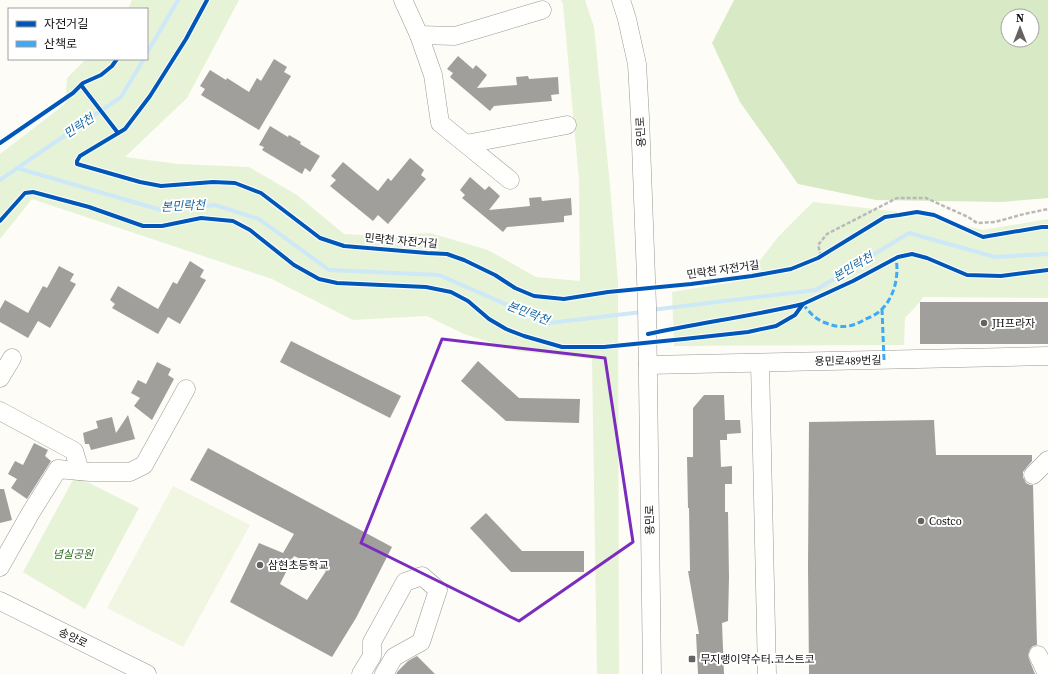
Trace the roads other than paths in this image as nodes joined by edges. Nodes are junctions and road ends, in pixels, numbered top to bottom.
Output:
1 (402, 0) edge
2 (621, 0) edge
3 (542, 10) dead end
4 (419, 35) junction
5 (567, 125) dead end
6 (466, 144) junction
7 (510, 180) dead end
8 (1048, 356) edge
9 (12, 358) dead end
10 (760, 363) junction
11 (648, 365) junction
12 (0, 378) edge
13 (186, 389) dead end
14 (0, 411) edge
15 (1048, 460) edge
16 (80, 471) junction
17 (1033, 475) dead end
18 (0, 567) edge
19 (0, 601) edge
20 (1038, 656) dead end
21 (147, 674) edge
22 (361, 674) edge
23 (384, 674) edge
24 (652, 674) edge
25 (767, 674) edge
26 (1047, 674) edge

1 - 4 street
2 - 11 street, 용민로
3 - 4 street
4 - 6 street
5 - 6 street
6 - 7 street
8 - 10 street, 용민로489번길
9 - 12 street
10 - 11 street, 용민로489번길
10 - 25 street
11 - 24 street, 용민로
13 - 16 street
14 - 16 street
15 - 17 street
16 - 18 street
19 - 21 street, 송양로
20 - 26 street
22 - 23 street

